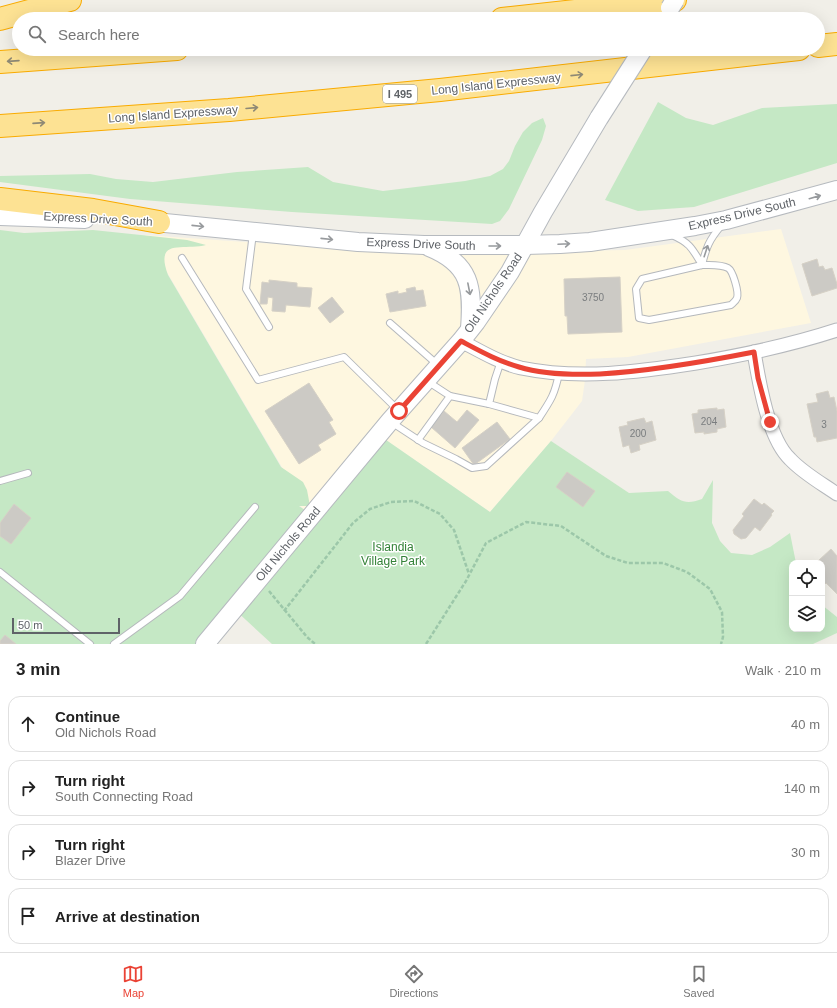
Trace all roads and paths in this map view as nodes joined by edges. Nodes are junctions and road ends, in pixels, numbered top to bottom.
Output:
1 (70, 0) edge
2 (675, 0) edge
3 (26, 12) edge
4 (566, 12) edge
5 (667, 12) edge
6 (12, 16) edge
7 (0, 19) edge
8 (837, 44) edge
9 (825, 45) edge
10 (82, 56) edge
11 (639, 56) edge
12 (738, 56) edge
13 (0, 62) edge
14 (0, 126) edge
15 (837, 190) edge
16 (0, 199) edge
17 (0, 216) edge
18 (726, 220) junction
19 (159, 222) junction
20 (253, 231) junction
21 (665, 231) junction
22 (424, 245) junction
23 (525, 245) junction
24 (182, 258) dead end
25 (702, 265) junction
26 (390, 324) dead end
27 (269, 327) dead end
28 (837, 330) edge
29 (465, 335) junction
30 (754, 352) junction
31 (500, 361) junction
32 (439, 366) junction
33 (559, 374) junction
34 (426, 380) junction
35 (450, 396) junction
36 (489, 404) junction
37 (394, 416) junction
38 (539, 418) junction
39 (418, 440) junction
40 (28, 473) dead end
41 (0, 481) edge
42 (837, 494) edge
43 (255, 507) dead end
44 (0, 572) edge
45 (469, 574) junction
46 (267, 589) dead end
47 (284, 610) junction
48 (90, 644) edge
49 (114, 644) edge
50 (204, 644) edge
51 (315, 644) edge
52 (426, 644) edge
53 (721, 644) edge

1 - 3 highway
2 - 4 highway
2 - 5 main road, bridge
6 - 7 highway
8 - 9 highway
10 -> 13 highway
11 - 23 main road, Old Nichols Road, bridge
14 -> 12 highway, Long Island Expressway / I 495
18 -> 15 main road, Express Drive South
16 - 19 highway
17 - 19 main road, Express Drive South
18 - 21 main road, Express Drive South
25 -> 18 lane
19 -> 20 main road, Express Drive South
20 -> 22 main road, Express Drive South
20 - 27 lane
23 -> 21 main road, Express Drive South
21 - 25 lane
22 -> 23 main road, Express Drive South
22 -> 29 main road
23 - 29 main road, Old Nichols Road
24 - 37 lane
25 - 25 lane
26 - 32 lane
28 - 30 street
29 - 31 street
29 - 32 main road, Old Nichols Road
30 - 33 street
30 - 42 street
31 - 33 street
31 - 36 lane
32 - 34 main road, Old Nichols Road
33 - 38 lane
34 - 35 lane
34 - 37 main road, Old Nichols Road
35 - 36 lane
35 - 39 lane
36 - 38 lane
37 - 39 lane
37 - 50 main road, Old Nichols Road
38 - 39 lane
40 - 41 lane
43 - 49 lane
44 - 48 lane
45 - 47 path
45 - 52 path
45 - 53 path
46 - 47 path
47 - 51 path

